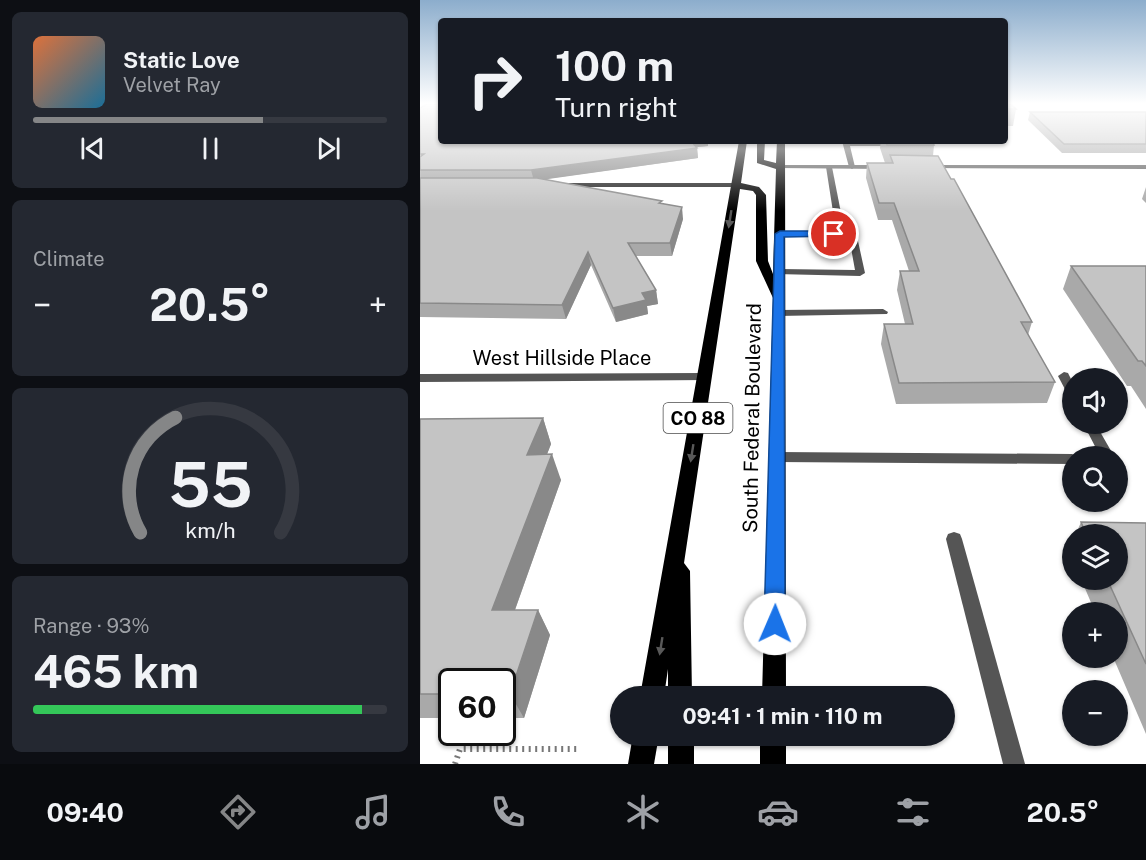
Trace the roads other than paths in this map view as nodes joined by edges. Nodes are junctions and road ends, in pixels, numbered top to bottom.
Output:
1 (743, 144) edge
2 (761, 144) edge
3 (781, 144) edge
4 (846, 144) edge
5 (780, 167) junction
6 (829, 167) junction
7 (852, 167) junction
8 (887, 167) edge
9 (922, 167) edge
10 (1146, 167) edge
11 (548, 185) edge
12 (736, 185) junction
13 (838, 218) dead end
14 (780, 234) junction
15 (779, 272) junction
16 (778, 307) junction
17 (883, 312) dead end
18 (704, 377) junction
19 (420, 378) edge
20 (777, 457) junction
21 (1062, 459) edge
22 (680, 526) junction
23 (954, 539) dead end
24 (654, 686) edge
25 (680, 686) edge
26 (774, 686) edge
27 (644, 746) edge
28 (681, 746) edge
29 (773, 746) edge
30 (641, 764) edge
31 (681, 764) edge
32 (773, 764) edge
33 (1014, 764) edge

1 - 12 main road, South Federal Boulevard / CO 88
2 - 5 main road
3 - 5 main road, South Federal Boulevard
4 - 7 street
5 - 6 street
5 - 14 main road, South Federal Boulevard
6 - 7 street
6 - 13 street
7 - 8 street
9 - 10 street
11 - 12 street
12 - 16 main road
12 -> 18 main road, South Federal Boulevard / CO 88
14 - 15 main road, South Federal Boulevard
14 - 15 street
15 - 16 main road, South Federal Boulevard
16 - 17 street
16 - 20 main road, South Federal Boulevard
18 - 19 street, West Hillside Place
18 -> 22 main road, South Federal Boulevard / CO 88
20 - 21 street
20 - 26 main road, South Federal Boulevard
22 -> 24 main road, South Federal Boulevard / CO 88
22 - 25 main road
23 - 33 street
27 - 30 main road
28 - 31 main road
29 - 32 main road

